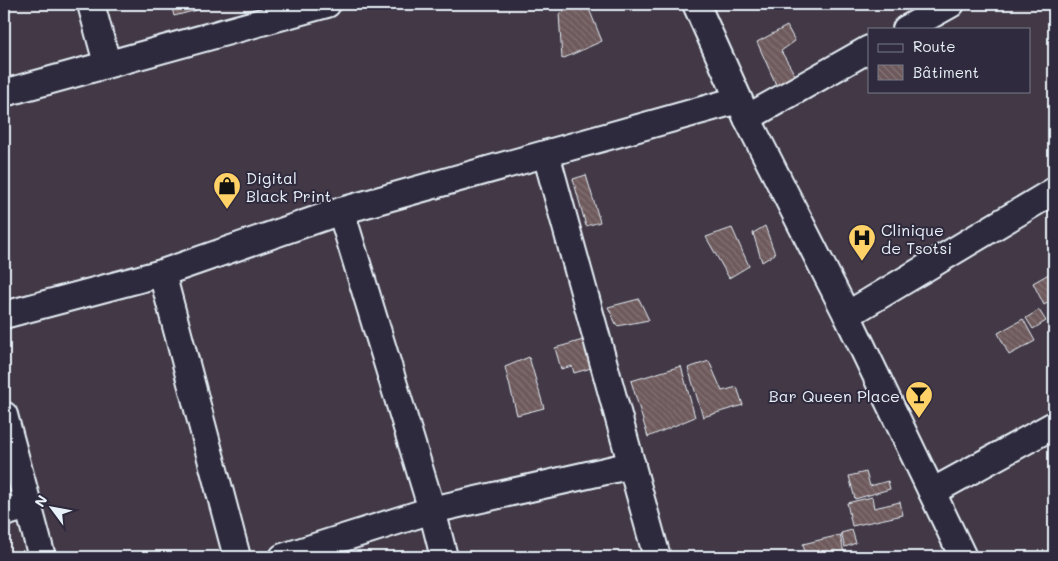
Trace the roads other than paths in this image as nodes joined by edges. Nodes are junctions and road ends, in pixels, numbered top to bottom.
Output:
1 (91, 4) edge
2 (327, 4) edge
3 (696, 4) edge
4 (951, 4) edge
5 (908, 28) edge
6 (868, 50) edge
7 (107, 63) junction
8 (4, 93) edge
9 (743, 109) junction
10 (546, 154) junction
11 (1054, 191) edge
12 (341, 211) junction
13 (162, 273) junction
14 (4, 315) edge
15 (847, 315) junction
16 (4, 415) edge
17 (1054, 425) edge
18 (632, 465) junction
19 (932, 492) junction
20 (16, 510) edge
21 (432, 510) junction
22 (42, 557) edge
23 (237, 557) edge
24 (283, 557) edge
25 (444, 557) edge
26 (658, 557) edge
27 (963, 557) edge

1 - 7 street
2 - 7 street
3 - 9 street
4 - 5 street
6 - 9 street
7 - 8 street
9 - 10 street
9 - 15 street
10 - 12 street
10 - 18 street
11 - 15 street
12 - 13 street
12 - 21 street
13 - 14 street
13 - 23 street
15 - 19 street
16 - 20 street
17 - 19 street
18 - 21 street
18 - 26 street
19 - 27 street
20 - 22 street
21 - 24 street
21 - 25 street

